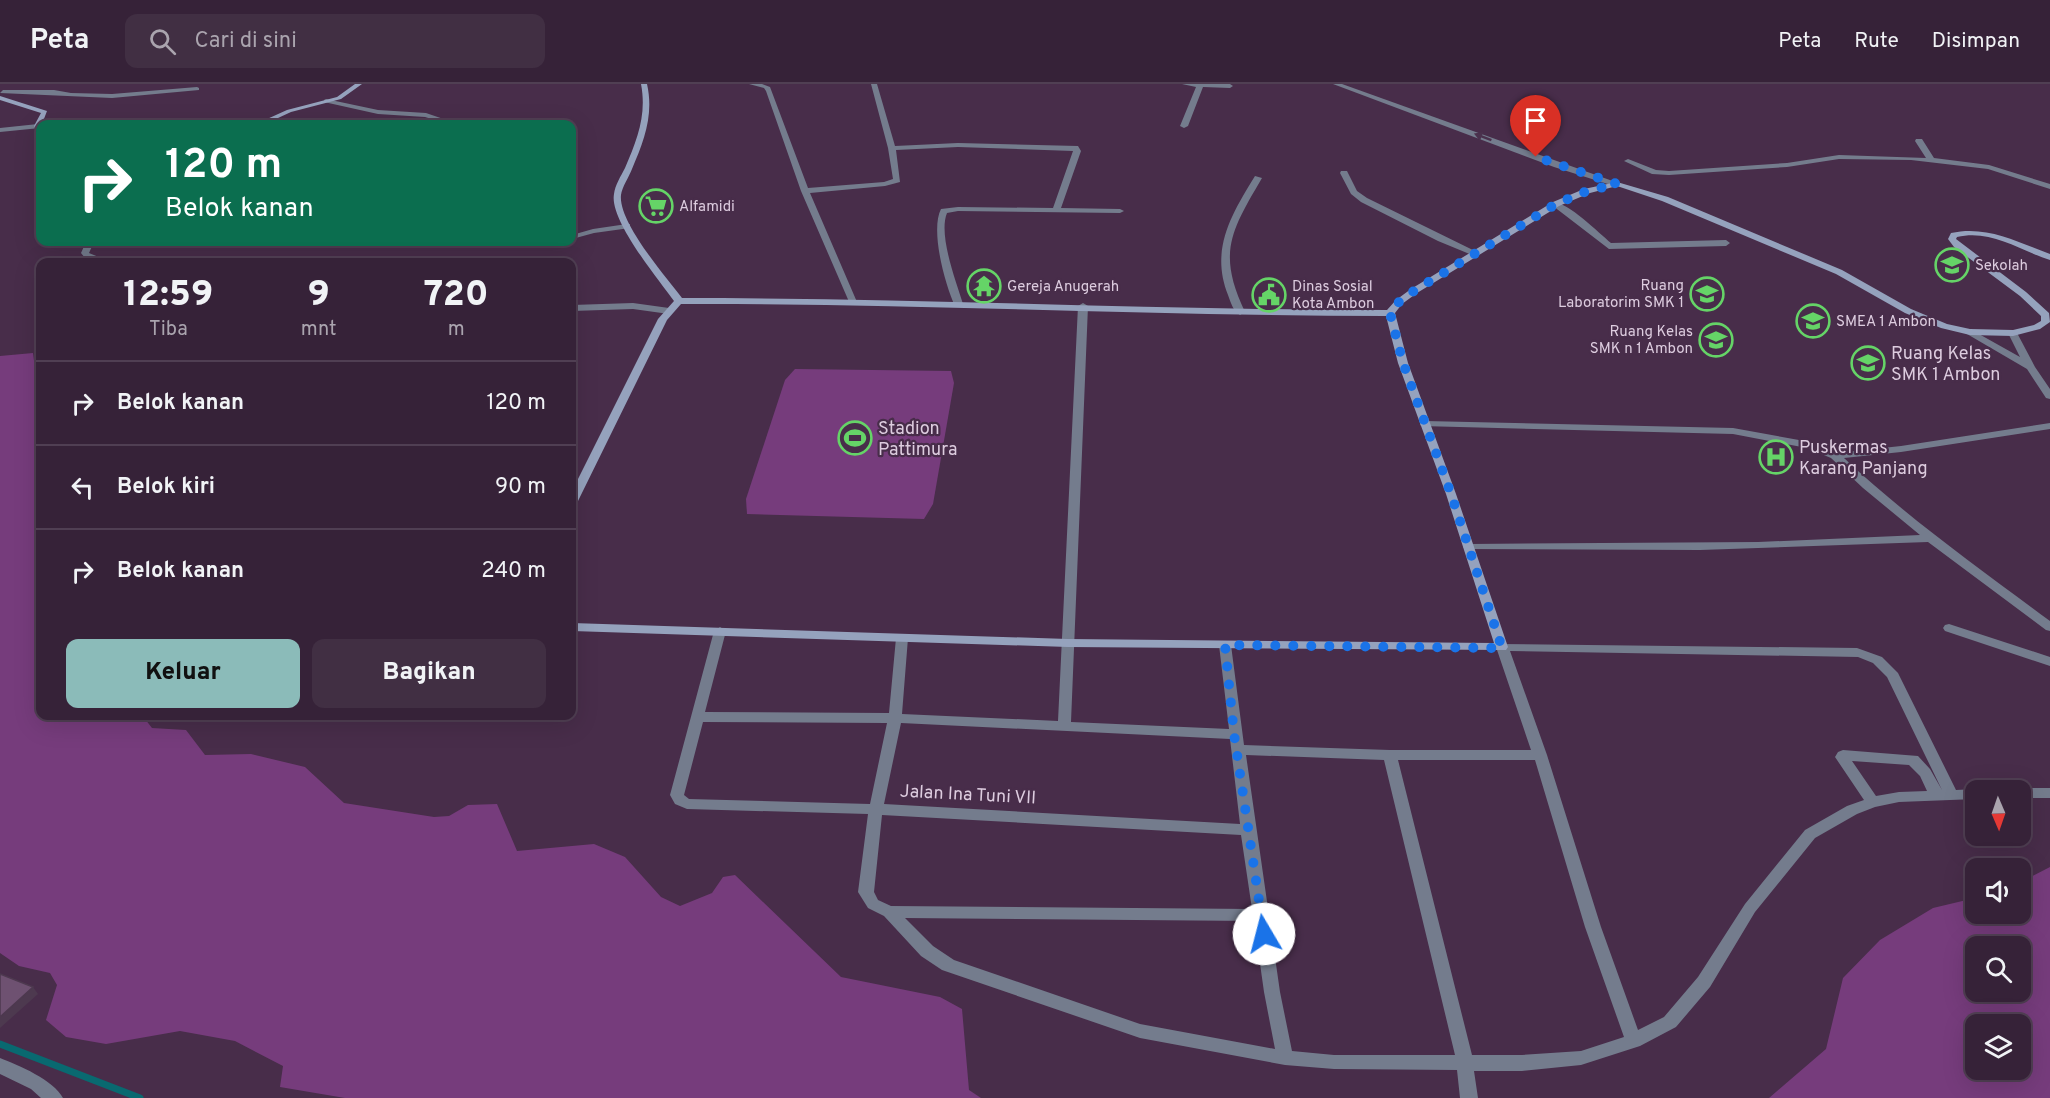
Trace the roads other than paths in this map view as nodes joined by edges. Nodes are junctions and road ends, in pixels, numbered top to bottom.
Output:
1 (359, 84) edge
2 (645, 84) edge
3 (752, 84) edge
4 (874, 84) edge
5 (1185, 84) edge
6 (1336, 84) edge
7 (46, 85) edge
8 (1200, 85) edge
9 (1230, 86) dead end
10 (197, 89) dead end
11 (1, 94) edge
12 (326, 101) junction
13 (42, 120) edge
14 (269, 120) edge
15 (442, 120) edge
16 (1184, 126) dead end
17 (36, 128) edge
18 (0, 130) edge
19 (1919, 141) dead end
20 (892, 148) junction
21 (1628, 161) dead end
22 (1933, 162) junction
23 (1344, 173) dead end
24 (1258, 178) dead end
25 (1617, 184) junction
26 (2050, 187) edge
27 (805, 191) junction
28 (1556, 204) junction
29 (1056, 210) junction
30 (1120, 212) dead end
31 (627, 226) junction
32 (576, 236) edge
33 (1726, 243) dead end
34 (1475, 253) junction
35 (2050, 257) edge
36 (680, 301) junction
37 (853, 302) junction
38 (958, 304) junction
39 (1083, 306) junction
40 (576, 308) edge
41 (669, 311) junction
42 (1240, 312) junction
43 (1390, 313) junction
44 (1971, 332) junction
45 (2013, 333) junction
46 (2030, 367) junction
47 (2050, 396) edge
48 (1425, 424) junction
49 (2050, 426) edge
50 (1835, 456) junction
51 (576, 493) edge
52 (1931, 538) junction
53 (1469, 547) junction
54 (576, 627) edge
55 (2050, 627) edge
56 (1949, 628) dead end
57 (720, 631) junction
58 (902, 638) junction
59 (1068, 643) junction
60 (1225, 645) junction
61 (1502, 648) junction
62 (2050, 663) edge
63 (699, 717) junction
64 (895, 718) junction
65 (1064, 725) junction
66 (1234, 734) junction
67 (1238, 750) junction
68 (1390, 755) junction
69 (1540, 755) junction
70 (2031, 793) edge
71 (2050, 793) edge
72 (1944, 794) junction
73 (1965, 794) edge
74 (1873, 802) junction
75 (876, 808) junction
76 (1248, 830) junction
77 (889, 912) junction
78 (1262, 915) junction
79 (1634, 1041) junction
80 (1285, 1058) junction
81 (1465, 1063) junction
82 (0, 1066) edge
83 (54, 1098) edge
84 (1469, 1098) edge

1 - 12 street
2 - 31 street
3 - 27 street
4 - 20 street
5 - 8 street
25 -> 6 street
7 - 11 street
8 - 9 street
8 - 16 street
10 - 11 street
11 - 13 street
12 - 14 street
12 - 15 street
17 - 18 street
19 - 22 street
20 - 27 street
20 - 29 street
21 - 22 street
22 - 26 street
23 - 34 street
24 - 42 street
25 - 28 street
25 - 44 street
27 - 37 street
28 - 33 street
28 - 34 street
29 - 30 street
29 - 38 street
31 - 32 street
31 - 36 street
34 - 43 street
35 - 45 street
36 - 37 street
36 - 41 street
37 - 38 street
38 - 39 street
39 - 42 street
39 - 59 street
40 - 41 street
41 - 51 street
42 - 43 street
43 - 48 street
44 - 45 street
44 - 46 street
45 - 46 street
46 - 47 street
48 - 50 street
48 - 53 street
49 - 50 street
50 - 52 street
52 - 53 street
52 - 55 street
53 - 61 street
54 - 57 street
56 - 62 street
57 - 58 street
57 - 63 street
58 - 59 street
58 - 64 street
59 - 60 street
59 - 65 street
60 - 61 street
60 - 66 street
61 - 69 street
61 - 72 street
63 - 64 street
63 - 75 street, Jalan Ina Tuni VII
64 - 65 street
64 - 75 street
65 - 66 street
66 - 67 street
67 - 68 street
67 - 76 street
68 - 69 street
68 - 81 street
69 - 79 street
70 - 71 street
72 - 73 street
72 - 74 street
72 - 74 street
74 - 79 street
75 - 76 street, Jalan Ina Tuni VII
75 - 77 street
76 - 78 street
77 - 78 street
77 - 80 street
78 - 80 street
79 - 81 street
80 - 81 street
81 - 84 street
82 - 83 street

